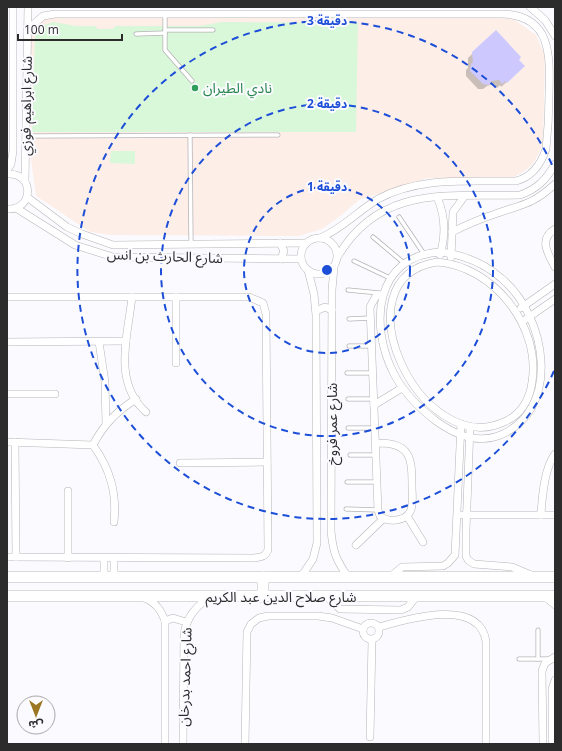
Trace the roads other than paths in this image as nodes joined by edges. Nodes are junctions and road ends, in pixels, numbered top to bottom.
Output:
1 (13, 7) edge
2 (28, 7) edge
3 (50, 7) edge
4 (530, 7) edge
5 (366, 11) edge
6 (375, 11) edge
7 (55, 14) junction
8 (166, 14) junction
9 (28, 28) junction
10 (213, 30) dead end
11 (165, 32) junction
12 (136, 34) dead end
13 (555, 36) edge
14 (192, 80) dead end
15 (190, 135) junction
16 (278, 135) dead end
17 (26, 136) junction
18 (555, 164) edge
19 (7, 170) edge
20 (533, 172) junction
21 (7, 174) edge
22 (25, 181) junction
23 (544, 182) junction
24 (555, 184) edge
25 (436, 196) junction
26 (464, 196) junction
27 (27, 197) junction
28 (16, 208) junction
29 (41, 208) junction
30 (7, 209) edge
31 (399, 217) dead end
32 (32, 218) junction
33 (555, 229) edge
34 (452, 232) junction
35 (373, 237) dead end
36 (320, 238) junction
37 (280, 243) junction
38 (306, 243) junction
39 (190, 244) junction
40 (441, 252) junction
41 (424, 254) junction
42 (452, 254) junction
43 (338, 256) junction
44 (281, 259) junction
45 (301, 259) junction
46 (354, 261) dead end
47 (437, 262) junction
48 (404, 263) junction
49 (448, 263) junction
50 (334, 267) junction
51 (555, 267) edge
52 (308, 270) junction
53 (390, 278) junction
54 (555, 284) edge
55 (348, 290) dead end
56 (383, 294) junction
57 (7, 297) edge
58 (132, 297) junction
59 (176, 297) junction
60 (555, 299) edge
61 (524, 305) junction
62 (332, 310) junction
63 (516, 311) junction
64 (316, 312) junction
65 (531, 316) junction
66 (370, 318) junction
67 (349, 319) dead end
68 (522, 322) junction
69 (126, 341) junction
70 (7, 342) edge
71 (99, 342) junction
72 (349, 346) dead end
73 (371, 346) junction
74 (176, 364) dead end
75 (347, 373) dead end
76 (373, 373) junction
77 (402, 388) junction
78 (7, 394) edge
79 (56, 394) dead end
80 (136, 399) junction
81 (348, 399) dead end
82 (374, 402) junction
83 (146, 412) dead end
84 (106, 424) junction
85 (461, 424) junction
86 (470, 427) junction
87 (348, 428) dead end
88 (375, 428) junction
89 (460, 436) junction
90 (468, 438) junction
91 (7, 442) edge
92 (15, 442) junction
93 (376, 443) junction
94 (93, 445) junction
95 (555, 454) edge
96 (350, 455) dead end
97 (376, 455) junction
98 (267, 462) junction
99 (180, 463) dead end
100 (347, 482) dead end
101 (377, 482) junction
102 (68, 491) dead end
103 (346, 509) dead end
104 (378, 510) junction
105 (458, 515) junction
106 (466, 515) junction
107 (541, 515) junction
108 (555, 515) edge
109 (407, 516) junction
110 (383, 518) junction
111 (114, 522) dead end
112 (332, 538) junction
113 (317, 539) junction
114 (423, 542) dead end
115 (356, 545) dead end
116 (7, 557) edge
117 (16, 557) junction
118 (68, 558) junction
119 (104, 558) junction
120 (114, 558) junction
121 (7, 577) edge
122 (56, 577) junction
123 (109, 577) junction
124 (263, 577) junction
125 (301, 577) junction
126 (348, 577) junction
127 (390, 577) junction
128 (536, 577) junction
129 (555, 577) edge
130 (7, 596) edge
131 (56, 596) junction
132 (143, 596) junction
133 (543, 596) junction
134 (555, 596) edge
135 (210, 597) junction
136 (263, 597) junction
137 (327, 597) junction
138 (414, 598) junction
139 (555, 605) edge
140 (366, 610) junction
141 (375, 610) junction
142 (165, 621) junction
143 (186, 622) junction
144 (364, 626) junction
145 (377, 626) junction
146 (538, 630) dead end
147 (372, 640) junction
148 (553, 657) edge
149 (519, 659) dead end
150 (538, 659) junction
151 (555, 680) edge
152 (370, 737) dead end
153 (165, 744) edge
154 (183, 744) edge
155 (245, 744) edge
156 (486, 744) edge
157 (542, 744) edge
158 (552, 744) edge

1 - 19 street, شارع ابراهيم فوزي
2 - 9 street, شارع ابراهيم فوزي
3 - 7 street
4 - 13 street
5 - 6 street
5 - 8 street
6 - 20 street
7 - 8 street
7 - 9 street
8 - 11 lane
9 - 17 street, شارع ابراهيم فوزي
10 - 11 lane
11 - 12 lane
11 - 14 lane
15 - 16 lane
15 - 17 lane
15 - 39 lane
17 - 22 street, شارع ابراهيم فوزي
18 - 23 street
20 - 23 street
20 - 36 street
21 - 22 street
22 - 27 street, شارع ابراهيم فوزي
23 - 26 street
24 - 34 street
25 - 26 street
25 - 40 street
25 - 43 street
26 - 34 street
27 - 28 street
27 - 29 street, شارع الحارث بن انس
28 - 30 street
28 - 32 street, شارع الحارث بن انس
29 - 32 street
29 - 39 street, شارع الحارث بن انس
31 - 41 lane
32 - 44 street, شارع الحارث بن انس
33 - 51 street
34 - 42 street
35 - 48 lane
36 - 38 street
36 - 43 street
37 - 38 street, شارع الحارث بن انس
37 - 39 street, شارع الحارث بن انس
37 - 44 street
38 - 45 street
40 - 41 street
40 - 42 street
40 - 47 street
41 - 48 street
42 - 49 street
42 - 61 street
43 - 50 street
44 - 45 street, شارع الحارث بن انس
45 - 52 street
46 - 53 lane
47 - 49 street
47 - 85 street
48 - 53 street
49 - 63 street
50 - 52 street
50 - 62 street, شارع عمر فروخ
52 - 64 street, شارع عمر فروخ
53 - 56 street
54 - 61 street
55 - 56 lane
56 - 66 street
56 - 77 street
57 - 58 street
58 - 59 street
58 - 69 street
59 - 74 street
59 - 98 street
60 - 65 street
61 - 63 street
61 - 65 street
62 - 64 street
62 - 112 street, شارع عمر فروخ
63 - 68 street
64 - 113 street, شارع عمر فروخ
65 - 68 street
65 - 90 street
66 - 67 lane
66 - 73 street
68 - 86 street
69 - 71 street
69 - 80 street
70 - 71 street
71 - 84 street
72 - 73 lane
73 - 76 street
75 - 76 lane
76 - 82 street
77 - 82 street
77 - 89 street
78 - 79 street
80 - 83 street
80 - 84 street
81 - 82 lane
82 - 88 street
84 - 94 street
85 - 86 street
85 - 89 street
86 - 90 street
87 - 88 lane
88 - 93 street
89 - 90 street
89 - 105 street
90 - 106 street
91 - 92 street
92 - 94 street
92 - 117 street
93 - 97 street
93 - 109 street
94 - 111 street
95 - 107 street
96 - 97 lane
97 - 101 street
98 - 99 street
98 - 120 street
100 - 101 lane
101 - 104 street
102 - 118 street
103 - 104 lane
104 - 110 street
105 - 106 street
105 - 127 street
106 - 107 street
106 - 128 street
107 - 108 street
109 - 110 street
109 - 114 street
110 - 115 street
112 - 113 street
112 - 126 street, شارع عمر فروخ
113 - 125 street, شارع عمر فروخ
116 - 117 street
117 - 118 street
118 - 119 street
119 - 120 street
119 - 123 street
120 - 123 street
121 - 122 main road, شارع صلاح الدين عبد الكريم
122 - 123 main road, شارع صلاح الدين عبد الكريم
122 - 131 main road
123 - 124 main road, شارع صلاح الدين عبد الكريم
124 - 125 main road, شارع صلاح الدين عبد الكريم
124 - 136 main road
125 - 126 main road, شارع صلاح الدين عبد الكريم
126 - 127 main road, شارع صلاح الدين عبد الكريم
127 - 128 main road, شارع صلاح الدين عبد الكريم
128 - 129 main road, شارع صلاح الدين عبد الكريم
130 - 131 main road, شارع صلاح الدين عبد الكريم
131 - 132 main road, شارع صلاح الدين عبد الكريم
132 - 135 main road, شارع صلاح الدين عبد الكريم
132 - 142 street, شارع احمد بدرخان
133 - 134 main road, شارع صلاح الدين عبد الكريم
133 - 138 main road, شارع صلاح الدين عبد الكريم
133 - 139 street
135 - 136 main road, شارع صلاح الدين عبد الكريم
135 - 143 street, شارع احمد بدرخان
136 - 137 main road, شارع صلاح الدين عبد الكريم
137 - 138 main road, شارع صلاح الدين عبد الكريم
137 - 140 street
138 - 141 street
140 - 141 street
140 - 144 street
141 - 145 street
142 - 143 street
142 - 153 street, شارع احمد بدرخان
143 - 154 street, شارع احمد بدرخان
144 - 145 street
144 - 147 street
144 - 155 street
145 - 147 street
145 - 156 street
146 - 150 lane
147 - 152 street
148 - 150 lane
148 - 157 street
149 - 150 lane
151 - 158 street

